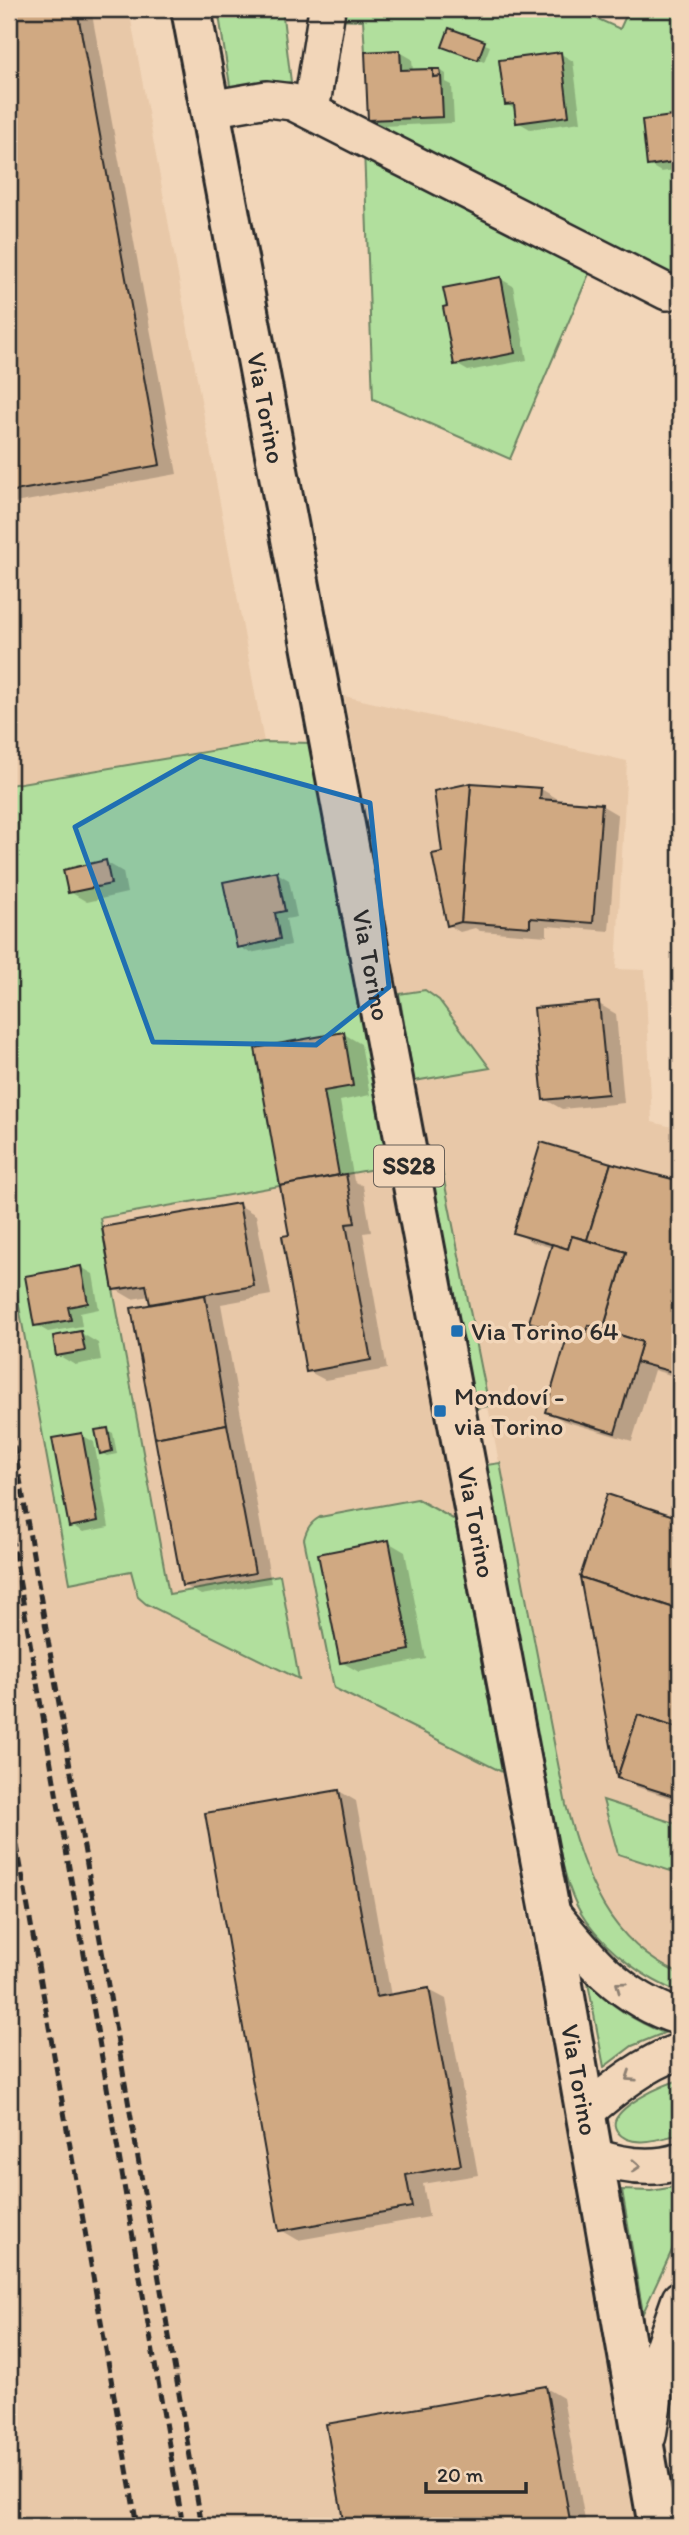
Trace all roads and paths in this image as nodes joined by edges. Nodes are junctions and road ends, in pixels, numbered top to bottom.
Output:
1 (191, 9) edge
2 (327, 9) edge
3 (209, 109) junction
4 (310, 111) junction
5 (667, 292) dead end
6 (550, 1911) junction
7 (680, 2017) edge
8 (680, 2051) edge
9 (586, 2112) junction
10 (593, 2156) junction
11 (680, 2161) edge
12 (680, 2299) edge
13 (647, 2465) junction
14 (658, 2526) edge

1 - 3 main road, Via Torino / SS28
2 - 4 street
3 - 4 street
3 - 6 main road, Via Torino / SS28
4 - 5 street
7 -> 6 street
6 - 9 main road, Via Torino / SS28
8 -> 9 street
9 - 10 main road, Via Torino / SS28
10 -> 11 street
10 - 13 main road, Via Torino / SS28
12 - 13 street
13 - 14 main road, Via Torino / SS28

